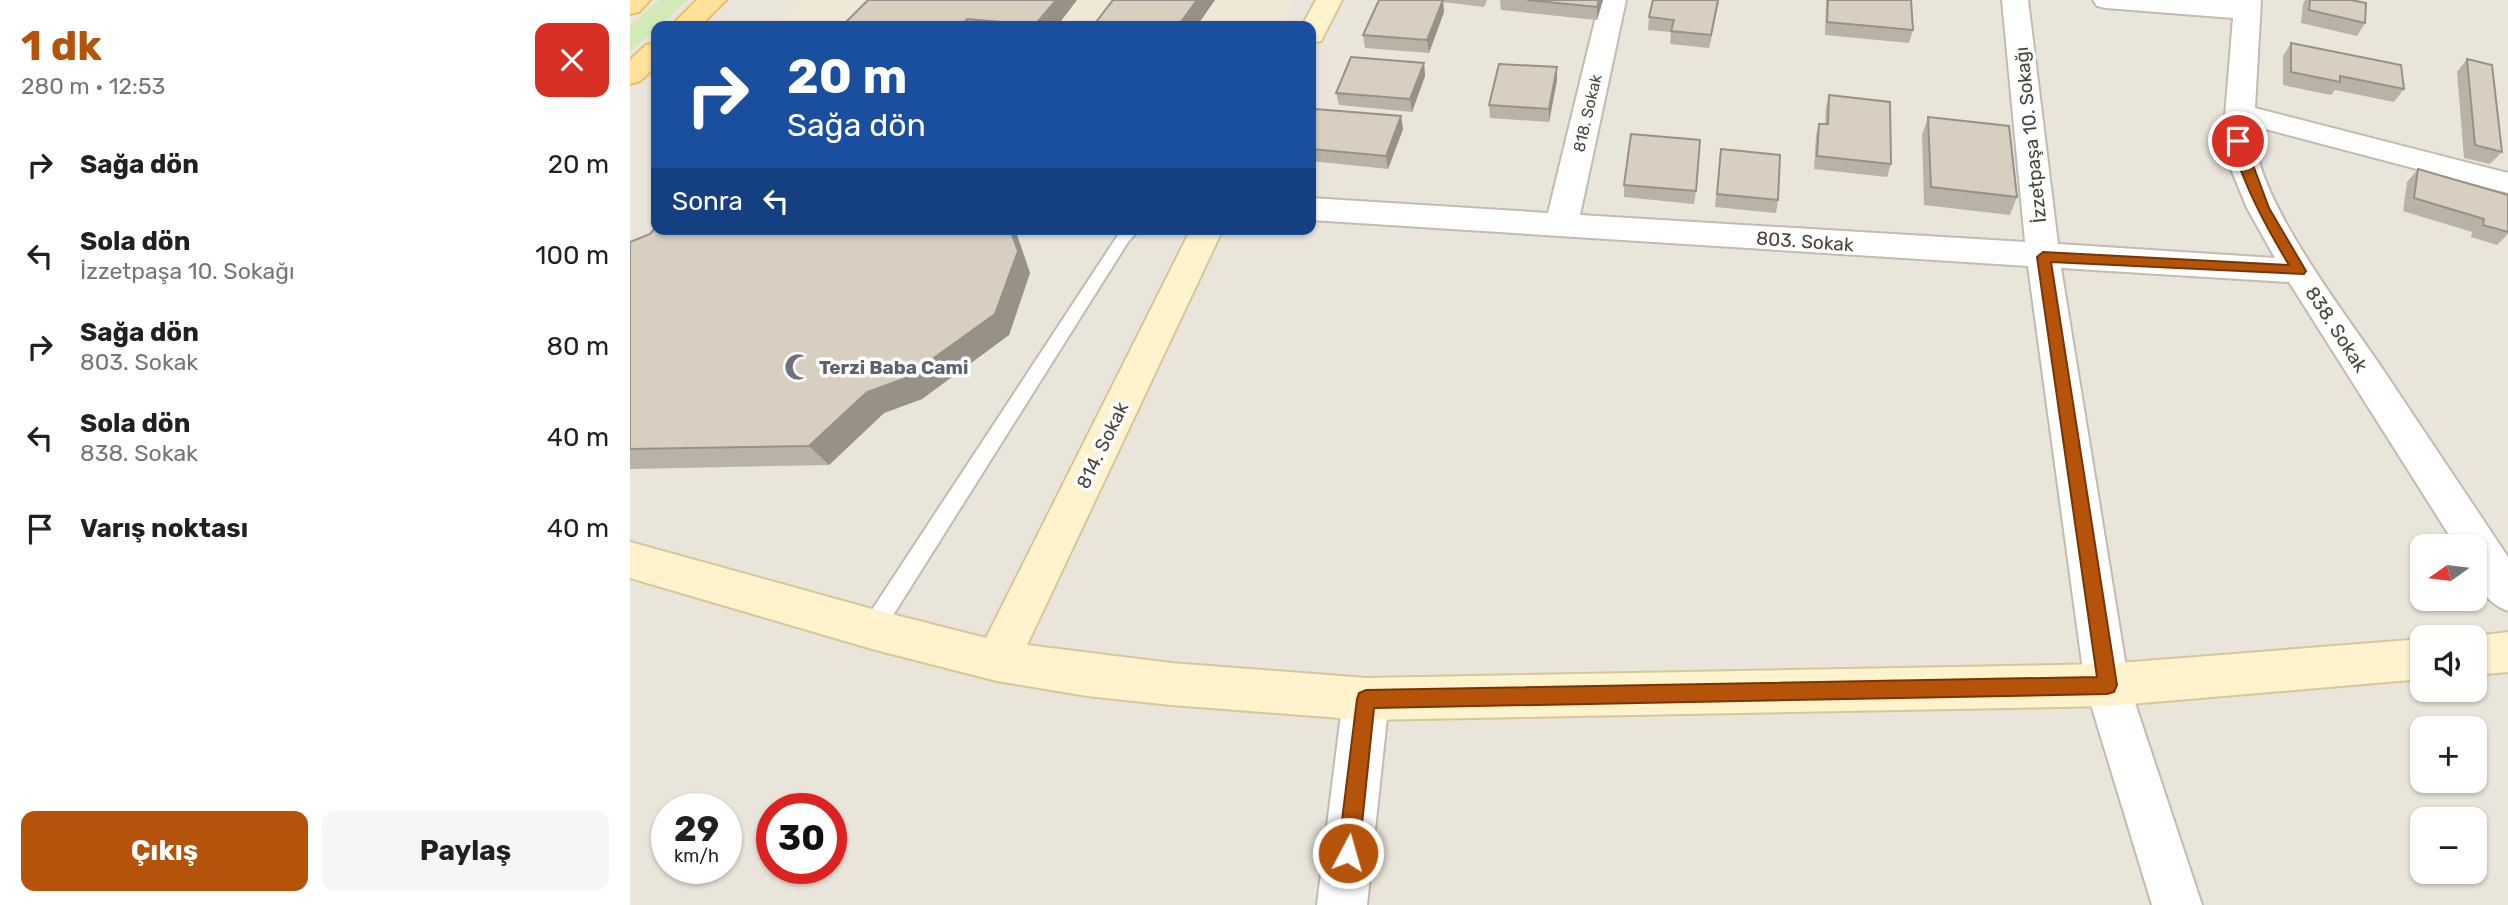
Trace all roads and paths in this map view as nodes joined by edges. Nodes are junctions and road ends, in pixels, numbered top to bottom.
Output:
1 (637, 0) edge
2 (713, 0) edge
3 (1329, 0) edge
4 (1613, 0) edge
5 (2015, 0) edge
6 (2106, 0) edge
7 (630, 6) edge
8 (2247, 6) edge
9 (690, 21) edge
10 (1316, 25) edge
11 (651, 56) edge
12 (630, 75) edge
13 (2240, 113) junction
14 (2508, 183) edge
15 (1316, 209) edge
16 (1561, 226) junction
17 (1125, 235) edge
18 (1204, 235) edge
19 (2043, 257) junction
20 (2299, 271) junction
21 (630, 560) edge
22 (2508, 592) edge
23 (872, 629) junction
24 (2508, 652) edge
25 (2487, 653) edge
26 (2410, 660) edge
27 (997, 661) junction
28 (2107, 685) junction
29 (1366, 699) junction
30 (1342, 905) edge
31 (2177, 905) edge

1 - 7 main road
2 - 9 main road
3 - 10 street
4 - 16 street, 818. Sokak
5 - 19 street, İzzetpaşa 10. Sokağı
6 - 8 street
8 - 13 street, 838. Sokak
11 - 12 main road
13 - 14 street
13 - 20 street, 838. Sokak
15 - 16 street, 803. Sokak
16 - 19 street, 803. Sokak
17 - 23 lane
18 - 27 street, 814. Sokak
19 - 20 street, 803. Sokak
19 - 28 street, İzzetpaşa 10. Sokağı
20 - 22 street, 838. Sokak
21 - 23 street
23 - 27 street
24 - 25 street
26 - 28 street
27 - 29 street
28 - 29 street
28 - 31 street, İzzetpaşa 10. Sokağı
29 - 30 street

